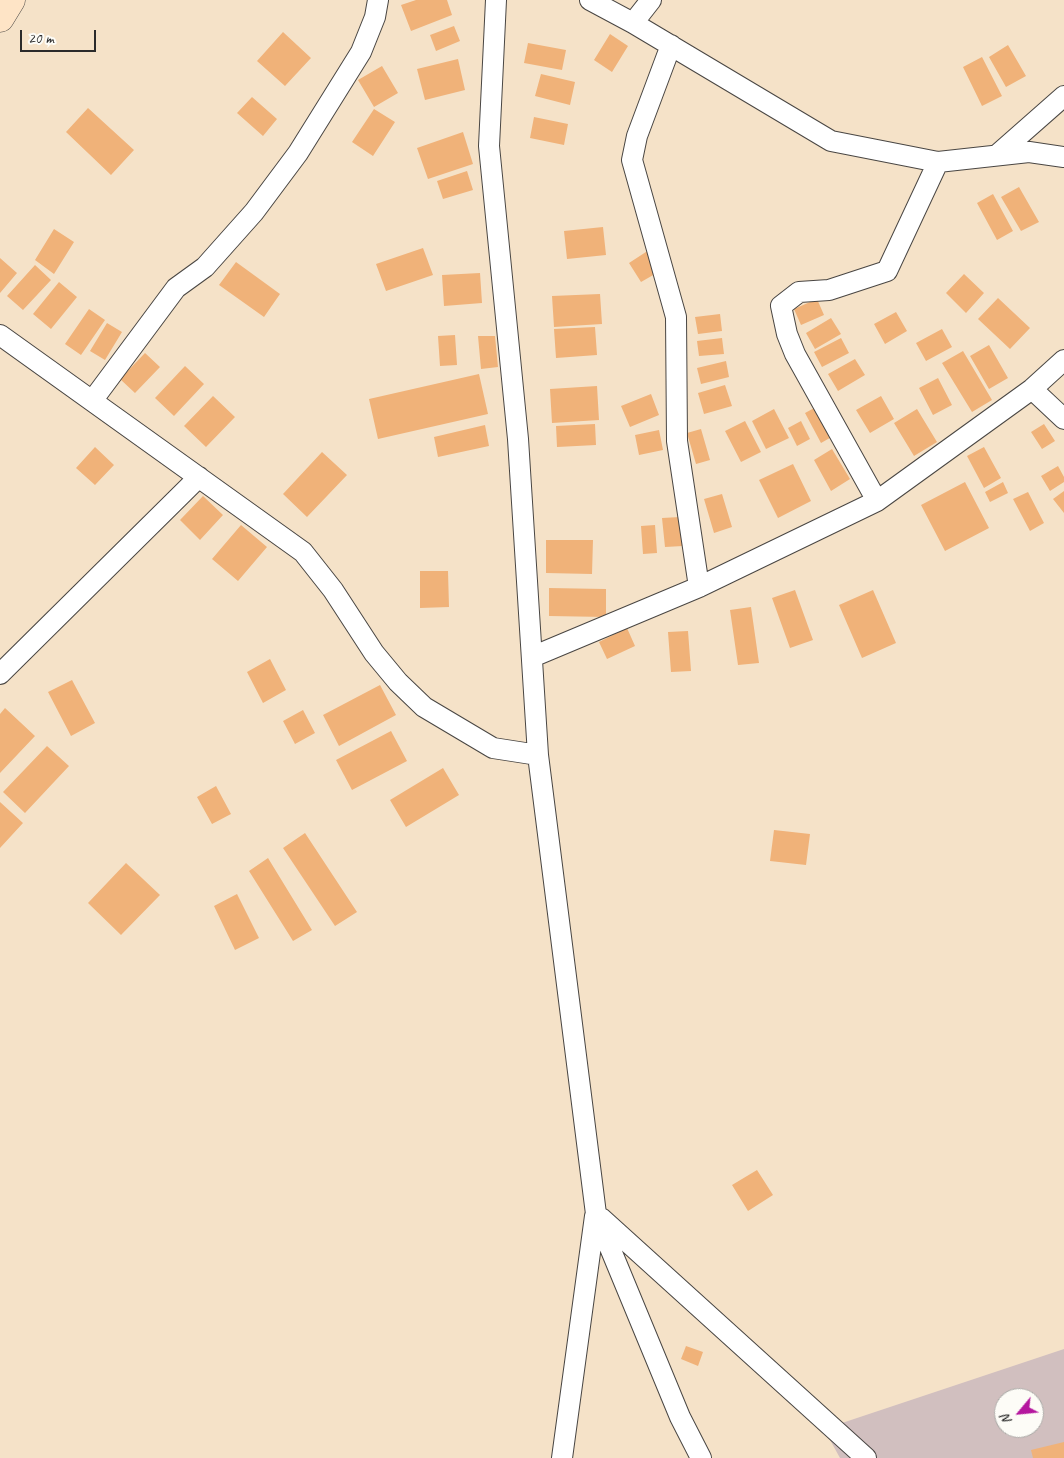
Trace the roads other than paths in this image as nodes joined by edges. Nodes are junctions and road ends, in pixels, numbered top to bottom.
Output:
1 (11, 0) edge
2 (378, 0) edge
3 (496, 0) edge
4 (590, 0) edge
5 (651, 0) edge
6 (0, 18) edge
7 (634, 23) junction
8 (671, 45) junction
9 (1064, 96) edge
10 (997, 155) junction
11 (1064, 157) edge
12 (938, 162) junction
13 (0, 335) edge
14 (1064, 360) edge
15 (1032, 389) junction
16 (92, 401) junction
17 (1064, 419) edge
18 (198, 477) junction
19 (877, 501) junction
20 (699, 587) junction
21 (532, 657) junction
22 (0, 674) edge
23 (538, 754) junction
24 (596, 1214) junction
25 (562, 1458) edge
26 (701, 1458) edge
27 (866, 1458) edge

1 - 6 main road
2 - 16 street
3 - 21 street
4 - 7 street
5 - 7 street
7 - 8 street
8 - 12 street
8 - 20 street
9 - 10 street
10 - 11 street
10 - 12 street
12 - 19 street
13 - 16 street
14 - 15 street
15 - 17 street
15 - 19 street
16 - 18 street
18 - 22 street
18 - 23 street
19 - 20 street
20 - 21 street
21 - 23 street
23 - 24 street
24 - 25 street
24 - 26 street
24 - 27 street

